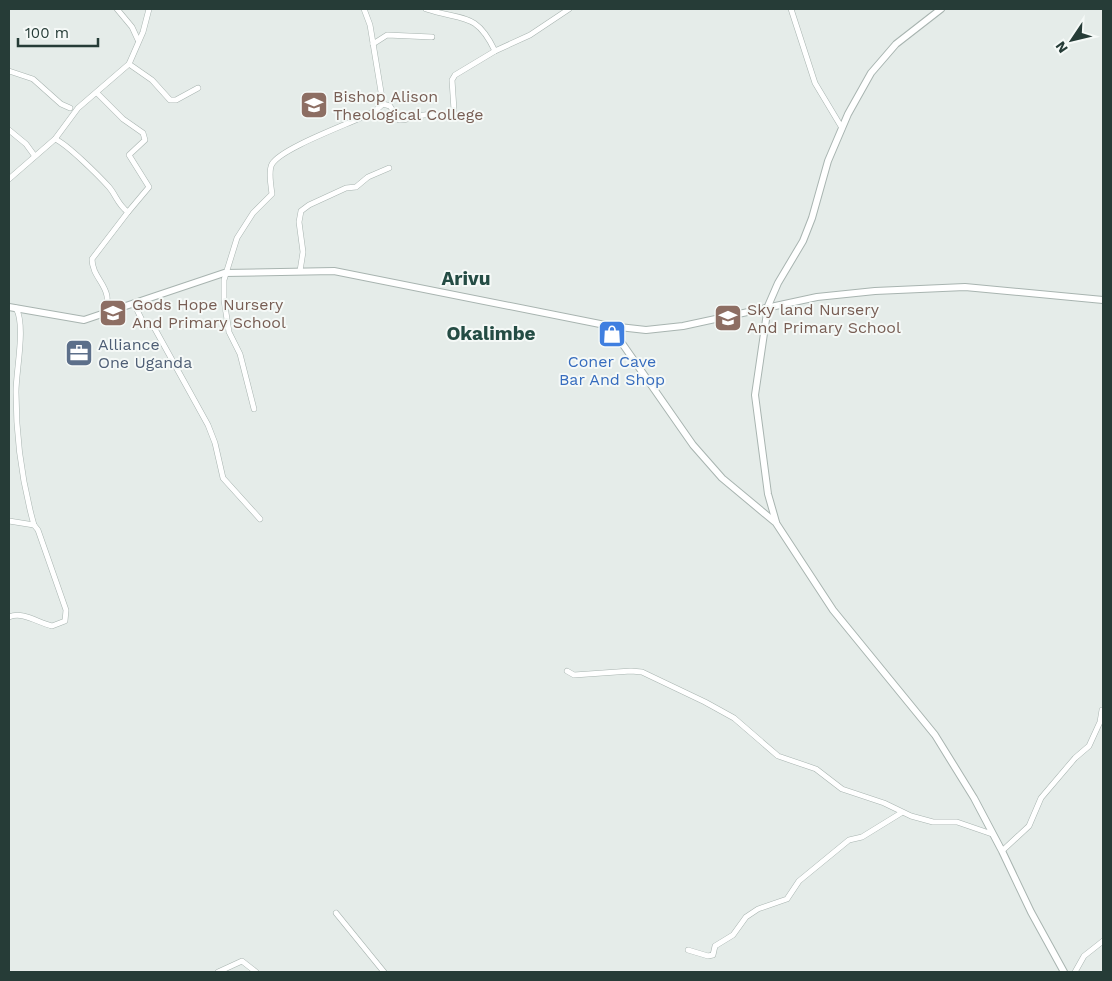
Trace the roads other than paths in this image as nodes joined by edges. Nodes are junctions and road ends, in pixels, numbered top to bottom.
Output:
1 (117, 9) edge
2 (149, 9) edge
3 (364, 9) edge
4 (426, 9) edge
5 (570, 9) edge
6 (791, 9) edge
7 (941, 9) edge
8 (432, 37) dead end
9 (138, 40) junction
10 (373, 44) junction
11 (495, 51) junction
12 (130, 64) junction
13 (9, 72) edge
14 (198, 88) dead end
15 (97, 93) junction
16 (383, 104) junction
17 (70, 108) dead end
18 (842, 128) junction
19 (9, 130) edge
20 (55, 139) junction
21 (34, 156) junction
22 (389, 168) dead end
23 (9, 179) edge
24 (128, 212) junction
25 (300, 270) junction
26 (224, 273) junction
27 (1103, 300) edge
28 (134, 304) junction
29 (768, 306) junction
30 (12, 308) edge
31 (102, 315) junction
32 (610, 326) junction
33 (254, 409) dead end
34 (260, 519) dead end
35 (9, 521) edge
36 (776, 523) junction
37 (34, 525) junction
38 (9, 617) edge
39 (567, 671) dead end
40 (1102, 710) dead end
41 (901, 813) junction
42 (992, 834) junction
43 (1002, 851) junction
44 (336, 913) dead end
45 (1103, 941) edge
46 (688, 950) dead end
47 (218, 972) edge
48 (256, 972) edge
49 (384, 972) edge
50 (1064, 972) edge
51 (1075, 972) edge

1 - 9 street
2 - 9 street
3 - 10 street
4 - 11 street
5 - 11 street
6 - 18 street
7 - 18 street
8 - 10 street
9 - 12 street
10 - 16 street
11 - 16 street
12 - 14 street
12 - 15 street
13 - 17 street
15 - 20 street
15 - 24 street
16 - 26 street
18 - 29 street
19 - 21 street
20 - 21 street
20 - 24 street
21 - 23 street
22 - 25 street
24 - 31 street
25 - 26 street
25 - 32 street
26 - 28 street
26 - 33 street
27 - 29 street
28 - 31 street
28 - 34 street
29 - 32 street
29 - 36 street
30 - 31 street
30 - 37 street
32 - 36 street
35 - 37 street
36 - 42 street
37 - 38 street
39 - 41 street
40 - 43 street
41 - 42 street
41 - 46 street
42 - 43 street
43 - 50 street
44 - 49 street
45 - 51 street
47 - 48 street

